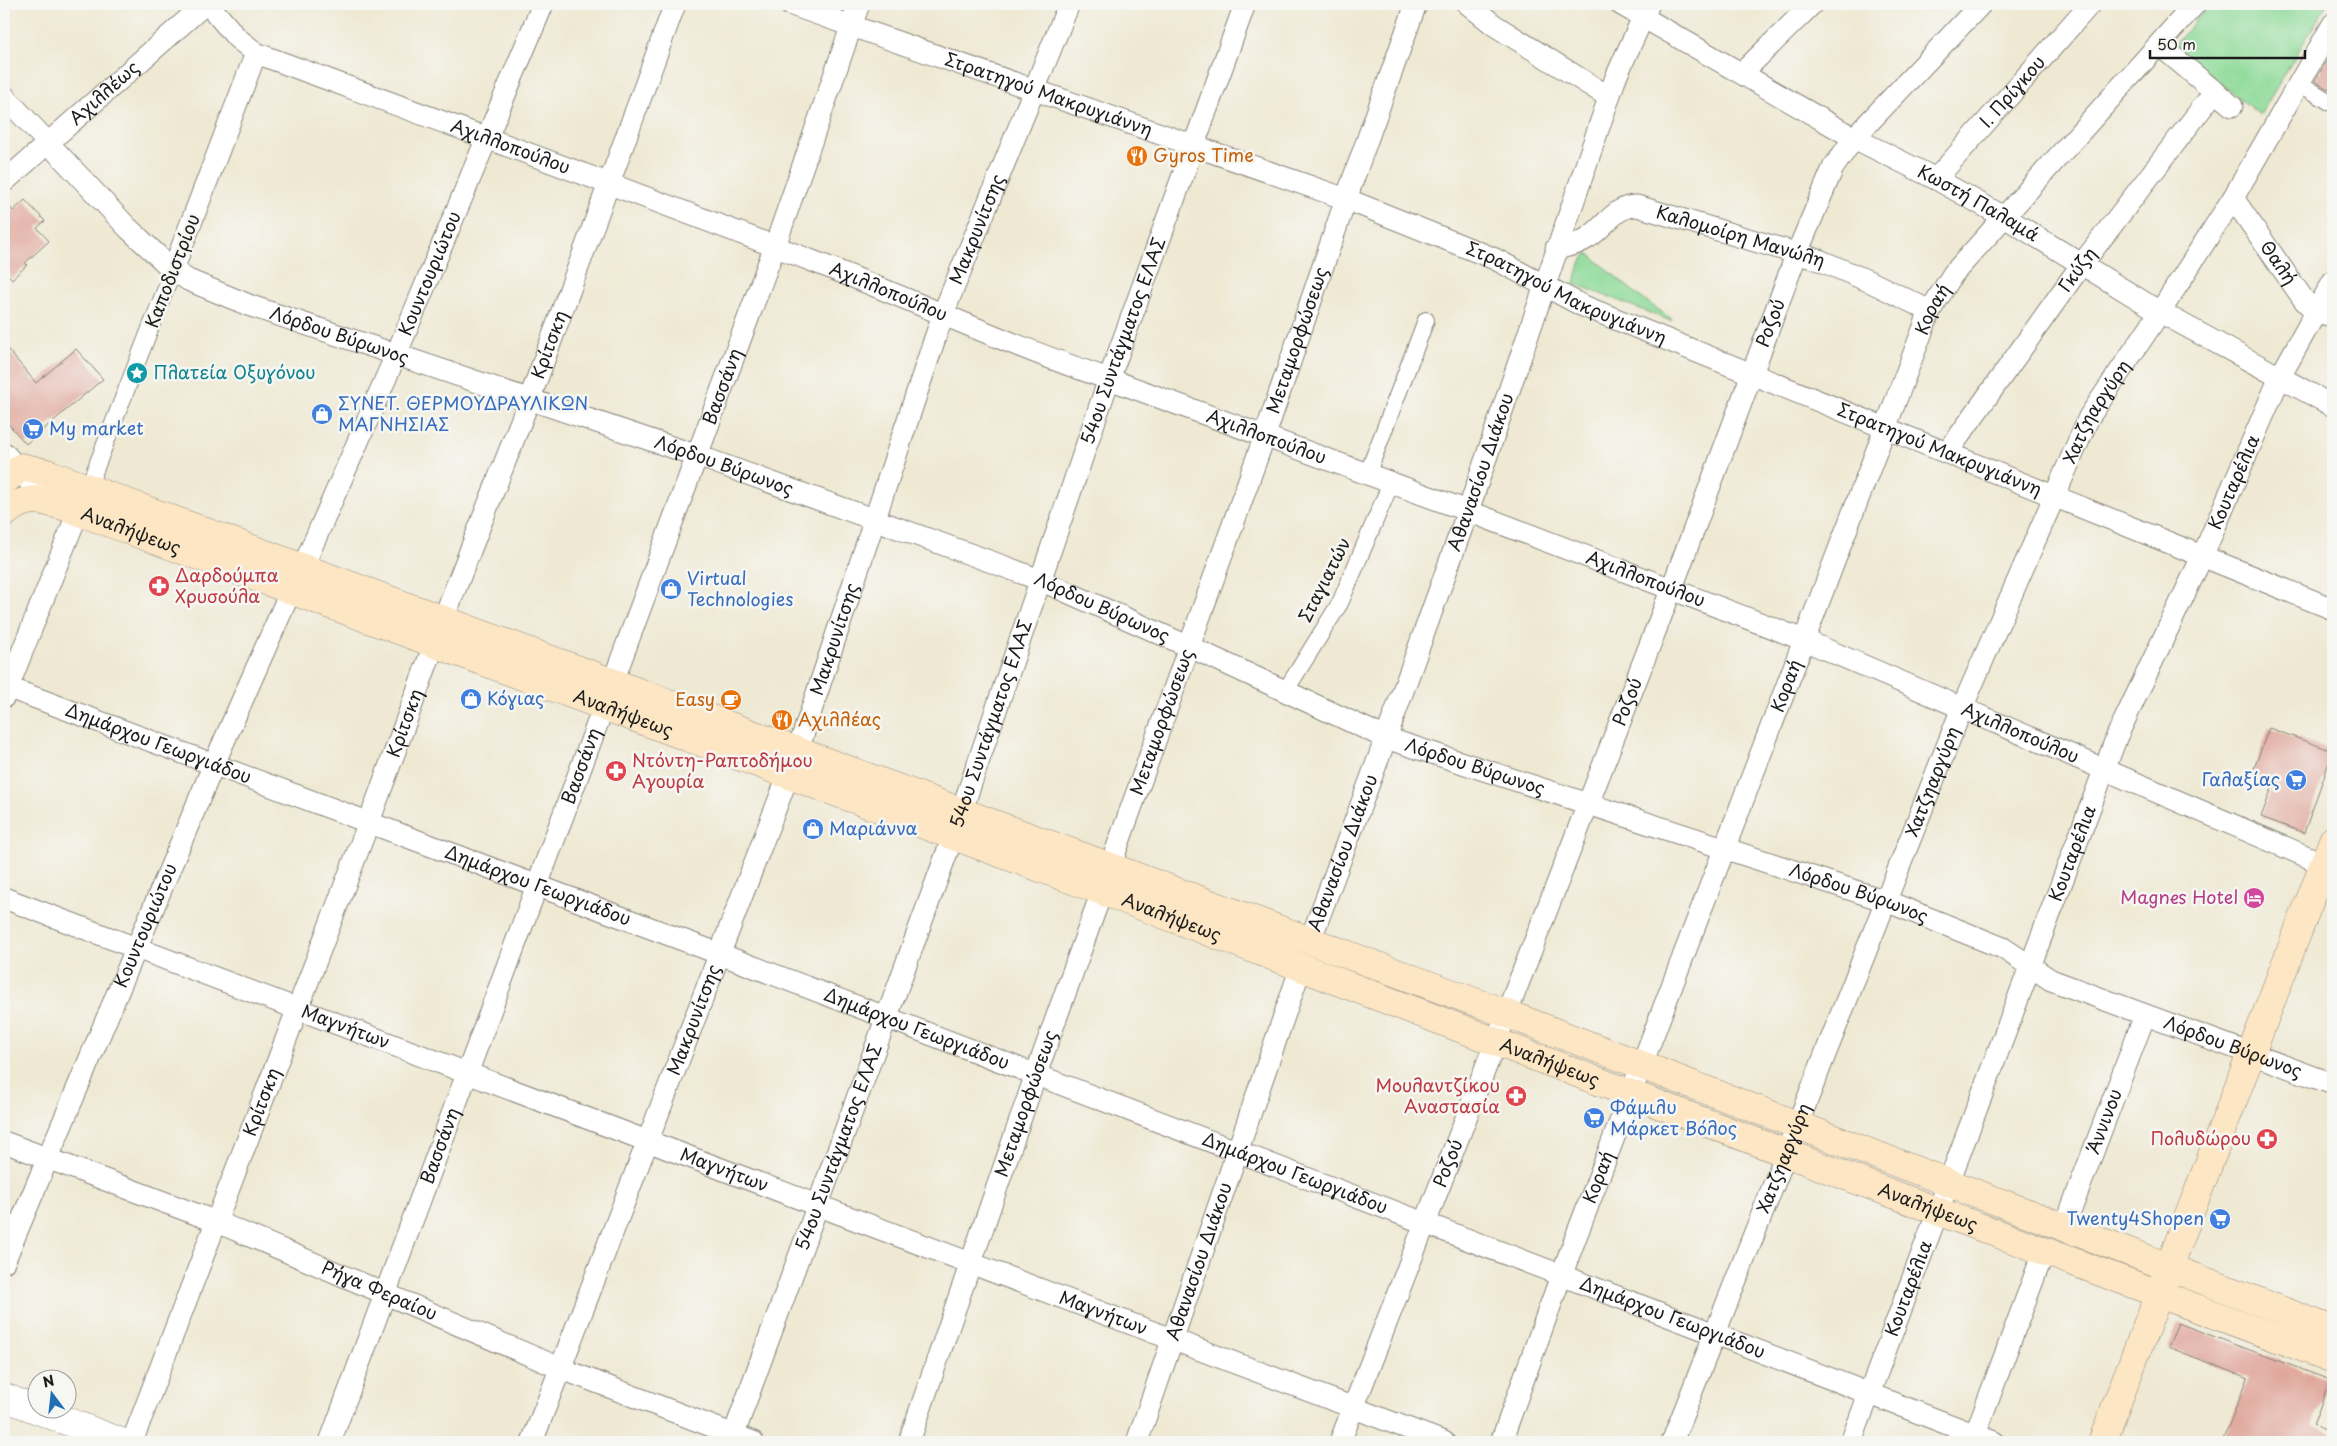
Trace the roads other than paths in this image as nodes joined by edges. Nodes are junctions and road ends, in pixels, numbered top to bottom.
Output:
1 (206, 4) edge
2 (543, 4) edge
3 (675, 4) edge
4 (789, 4) edge
5 (859, 4) edge
6 (1069, 4) edge
7 (1244, 4) edge
8 (1416, 4) edge
9 (1468, 4) edge
10 (1620, 4) edge
11 (1812, 4) edge
12 (1981, 4) edge
13 (2090, 4) edge
14 (2195, 4) edge
15 (1646, 10) edge
16 (2333, 24) edge
17 (852, 26) junction
18 (2160, 45) junction
19 (256, 53) junction
20 (1742, 73) junction
21 (2300, 83) junction
22 (1033, 89) junction
23 (2214, 91) junction
24 (4, 96) edge
25 (1609, 97) junction
26 (2333, 104) edge
27 (2232, 106) dead end
28 (1854, 138) junction
29 (485, 139) junction
30 (48, 143) junction
31 (1194, 146) junction
32 (1936, 179) junction
33 (4, 182) edge
34 (609, 184) junction
35 (2232, 198) junction
36 (1346, 199) junction
37 (2006, 218) junction
38 (776, 246) junction
39 (1556, 248) junction
40 (1797, 253) junction
41 (2082, 264) junction
42 (173, 270) junction
43 (2333, 281) edge
44 (1543, 285) junction
45 (1930, 311) junction
46 (2160, 312) junction
47 (943, 314) junction
48 (2324, 314) edge
49 (1426, 320) dead end
50 (396, 355) junction
51 (1752, 372) junction
52 (2280, 377) junction
53 (1109, 379) junction
54 (530, 398) junction
55 (2333, 406) edge
56 (1885, 428) junction
57 (1264, 438) junction
58 (1946, 453) junction
59 (698, 456) junction
60 (8, 467) edge
61 (1367, 475) junction
62 (1391, 483) junction
63 (2054, 498) junction
64 (83, 500) junction
65 (48, 502) junction
66 (1468, 511) junction
67 (4, 514) edge
68 (874, 520) junction
69 (2202, 557) junction
70 (297, 580) junction
71 (1040, 580) junction
72 (1672, 588) junction
73 (2333, 609) edge
74 (439, 632) junction
75 (1804, 640) junction
76 (1190, 647) junction
77 (1286, 690) junction
78 (5, 691) edge
79 (608, 695) junction
80 (1962, 708) junction
81 (1386, 738) junction
82 (793, 763) junction
83 (214, 764) junction
84 (2104, 770) junction
85 (1588, 802) junction
86 (369, 822) junction
87 (957, 824) junction
88 (1725, 848) junction
89 (2330, 857) edge
90 (1106, 879) junction
91 (536, 886) junction
92 (4, 898) edge
93 (1886, 901) junction
94 (1310, 941) junction
95 (137, 948) junction
96 (720, 954) junction
97 (1301, 967) junction
98 (2031, 968) junction
99 (296, 1008) junction
100 (1505, 1013) junction
101 (2144, 1015) junction
102 (887, 1018) junction
103 (1495, 1041) junction
104 (2252, 1055) junction
105 (1642, 1066) junction
106 (467, 1073) junction
107 (1036, 1074) junction
108 (2333, 1084) edge
109 (1632, 1093) junction
110 (1798, 1125) junction
111 (4, 1142) edge
112 (649, 1142) junction
113 (1236, 1151) junction
114 (1788, 1152) junction
115 (47, 1158) junction
116 (1948, 1182) junction
117 (819, 1206) junction
118 (1937, 1211) junction
119 (217, 1222) junction
120 (1425, 1224) junction
121 (2064, 1228) junction
122 (2044, 1250) junction
123 (4, 1262) edge
124 (972, 1263) junction
125 (2170, 1268) junction
126 (1561, 1276) junction
127 (387, 1293) junction
128 (2160, 1293) junction
129 (2333, 1330) edge
130 (1716, 1334) junction
131 (1174, 1339) junction
132 (2333, 1359) edge
133 (562, 1369) junction
134 (1869, 1394) junction
135 (4, 1397) edge
136 (1354, 1408) junction
137 (1984, 1439) edge
138 (740, 1440) edge
139 (121, 1442) edge
140 (132, 1442) edge
141 (330, 1442) edge
142 (532, 1442) edge
143 (909, 1442) edge
144 (1138, 1442) edge
145 (1340, 1442) edge
146 (1444, 1442) edge
147 (1501, 1442) edge
148 (1672, 1442) edge
149 (1851, 1442) edge
150 (2102, 1442) edge

1 - 19 street, Αχιλλοπούλου
1 - 30 street, Αχιλλέως
2 - 29 street, Κουντουριώτου
3 - 34 street, Κρίτσκη
4 - 17 street, Στρατηγού Μακρυγιάννη
5 - 17 street, Βασσάνη
6 - 22 street, Μακρυνίτσης
7 - 31 street, 54ου Συντάγματος ΕΛΑΣ
8 - 36 street, Μεταμορφώσεως
9 - 25 street
10 - 15 street, Κωστή Παλαμά
11 - 20 street
12 - 28 street, Ροζού
13 - 32 street, Ι. Πρίγκου
14 - 18 street, Κοραή
15 - 20 street, Κωστή Παλαμά
15 - 25 street, Αθανασίου Διάκου
16 - 21 street, Χατζηαργύρη
17 - 22 street, Στρατηγού Μακρυγιάννη
17 - 38 street, Βασσάνη
18 - 23 street
18 - 37 street, Κοραή
19 - 29 street, Αχιλλοπούλου
19 - 42 street, Καποδιστρίου
20 - 28 street, Κωστή Παλαμά
21 - 26 street
21 - 35 street, Χατζηαργύρη
22 - 31 street, Στρατηγού Μακρυγιάννη
22 - 47 street, Μακρυνίτσης
23 - 27 street
23 - 41 street, Γκύζη
24 - 30 street, Λόρδου Βύρωνος
25 - 39 street, Αθανασίου Διάκου
28 - 32 street, Κωστή Παλαμά
28 - 40 street, Ροζού
29 - 34 street, Αχιλλοπούλου
29 - 50 street, Κουντουριώτου
30 - 33 street, Αχιλλέως
30 - 42 street, Λόρδου Βύρωνος
31 - 36 street, Στρατηγού Μακρυγιάννη
31 - 53 street, 54ου Συντάγματος ΕΛΑΣ
32 - 37 street, Κωστή Παλαμά
34 - 38 street, Αχιλλοπούλου
34 - 54 street, Κρίτσκη
35 - 46 street, Χατζηαργύρη
35 - 48 street, Θαλή
36 - 44 street, Στρατηγού Μακρυγιάννη
36 - 57 street, Μεταμορφώσεως
37 - 41 street, Κωστή Παλαμά
37 - 45 street, Κοραή
38 - 47 street, Αχιλλοπούλου
38 - 59 street, Βασσάνη
39 - 40 street, Καλομοίρη Μανώλη
39 - 44 street, Αθανασίου Διάκου
40 - 45 street, Καλομοίρη Μανώλη
40 - 51 street, Ροζού
41 - 46 street, Κωστή Παλαμά
41 - 58 street, Γκύζη
42 - 50 street, Λόρδου Βύρωνος
42 - 64 street, Καποδιστρίου
43 - 48 street, Κουταρέλια
44 - 51 street, Στρατηγού Μακρυγιάννη
44 - 66 street, Αθανασίου Διάκου
45 - 56 street, Κοραή
46 - 52 street, Κωστή Παλαμά
46 - 63 street, Χατζηαργύρη
47 - 53 street, Αχιλλοπούλου
47 - 68 street, Μακρυνίτσης
48 - 52 street, Κουταρέλια
49 - 61 street
50 - 54 street, Λόρδου Βύρωνος
50 - 70 street, Κουντουριώτου
51 - 56 street, Στρατηγού Μακρυγιάννη
51 - 72 street, Ροζού
52 - 55 street, Κωστή Παλαμά
52 - 69 street, Κουταρέλια
53 - 57 street, Αχιλλοπούλου
53 - 71 street, 54ου Συντάγματος ΕΛΑΣ
54 - 59 street, Λόρδου Βύρωνος
54 - 74 street, Κρίτσκη
56 - 58 street, Στρατηγού Μακρυγιάννη
56 - 75 street, Κοραή
57 - 61 street, Αχιλλοπούλου
57 - 76 street, Μεταμορφώσεως
58 - 63 street, Στρατηγού Μακρυγιάννη
59 - 68 street, Λόρδου Βύρωνος
59 - 79 street, Βασσάνη
60 - 64 main road, Αναλήψεως
60 - 65 street, Αναλήψεως
61 - 62 street, Αχιλλοπούλου
62 - 66 street, Αχιλλοπούλου
62 - 77 street, Σταγιατών
63 - 69 street, Στρατηγού Μακρυγιάννη
63 - 80 street, Χατζηαργύρη
64 - 65 main road, Αναλήψεως
64 - 70 main road, Αναλήψεως
64 - 78 street, Καποδιστρίου
65 - 67 main road
66 - 72 street, Αχιλλοπούλου
66 - 81 street, Αθανασίου Διάκου
68 - 71 street, Λόρδου Βύρωνος
68 - 82 street, Μακρυνίτσης
69 - 73 street, Στρατηγού Μακρυγιάννη
69 - 84 street, Κουταρέλια
70 - 74 main road, Αναλήψεως
70 - 83 street, Κουντουριώτου
71 - 76 street, Λόρδου Βύρωνος
71 - 87 street, 54ου Συντάγματος ΕΛΑΣ
72 - 75 street, Αχιλλοπούλου
72 - 85 street, Ροζού
74 - 79 main road, Αναλήψεως
74 - 86 street, Κρίτσκη
75 - 80 street, Αχιλλοπούλου
75 - 88 street, Κοραή
76 - 77 street, Λόρδου Βύρωνος
76 - 90 street, Μεταμορφώσεως
77 - 81 street, Λόρδου Βύρωνος
78 - 83 street, Δημάρχου Γεωργιάδου
79 - 82 main road, Αναλήψεως
79 - 91 street, Βασσάνη
80 - 84 street, Αχιλλοπούλου
80 - 93 street, Χατζηαργύρη
81 - 85 street, Λόρδου Βύρωνος
81 - 94 street, Αθανασίου Διάκου
82 - 87 main road, Αναλήψεως
82 - 96 street, Μακρυνίτσης
83 - 86 street, Δημάρχου Γεωργιάδου
83 - 95 street, Κουντουριώτου
84 - 89 street, Αχιλλοπούλου
84 - 98 street, Κουταρέλια
85 - 88 street, Λόρδου Βύρωνος
85 - 100 street, Ροζού
86 - 91 street, Δημάρχου Γεωργιάδου
86 - 99 street, Κρίτσκη
87 - 90 main road, Αναλήψεως
87 - 102 street, 54ου Συντάγματος ΕΛΑΣ
88 - 93 street, Λόρδου Βύρωνος
88 - 105 street, Κοραή
89 - 104 main road
90 - 94 main road, Αναλήψεως
90 - 97 main road, Αναλήψεως
90 - 107 street, Μεταμορφώσεως
91 - 96 street, Δημάρχου Γεωργιάδου
91 - 106 street, Βασσάνη
92 - 95 street, Μαγνήτων
93 - 98 street, Λόρδου Βύρωνος
93 - 110 street, Χατζηαργύρη
94 - 100 main road, Αναλήψεως
95 - 99 street, Μαγνήτων
95 - 115 street, Κουντουριώτου
96 - 102 street, Δημάρχου Γεωργιάδου
96 - 112 street, Μακρυνίτσης
97 - 103 main road, Αναλήψεως
97 - 113 street, Αθανασίου Διάκου
98 - 101 street, Λόρδου Βύρωνος
98 - 116 street, Κουταρέλια
99 - 106 street, Μαγνήτων
99 - 119 street, Κρίτσκη
100 - 103 street, Ροζού
100 - 105 main road, Αναλήψεως
101 - 104 street, Λόρδου Βύρωνος
101 - 121 street, Άννινου
102 - 107 street, Δημάρχου Γεωργιάδου
102 - 117 street, 54ου Συντάγματος ΕΛΑΣ
103 - 109 main road, Αναλήψεως
103 - 120 street, Ροζού
104 - 108 street, Λόρδου Βύρωνος
104 - 125 main road
105 - 109 street, Κοραή
105 - 110 main road, Αναλήψεως
106 - 112 street, Μαγνήτων
106 - 127 street, Βασσάνη
107 - 113 street, Δημάρχου Γεωργιάδου
107 - 124 street, Μεταμορφώσεως
109 - 114 main road, Αναλήψεως
109 - 126 street, Κοραή
110 - 114 street, Χατζηαργύρη
110 - 116 main road, Αναλήψεως
111 - 115 street, Ρήγα Φεραίου
112 - 117 street, Μαγνήτων
112 - 133 street, Μακρυνίτσης
113 - 120 street, Δημάρχου Γεωργιάδου
113 - 131 street, Αθανασίου Διάκου
114 - 118 main road, Αναλήψεως
114 - 130 street, Χατζηαργύρη
115 - 119 street, Ρήγα Φεραίου
115 - 123 street, Κουντουριώτου
116 - 118 street, Κουταρέλια
116 - 121 main road, Αναλήψεως
117 - 124 street, Μαγνήτων
117 - 138 street, 54ου Συντάγματος ΕΛΑΣ
118 - 122 main road, Αναλήψεως
118 - 134 street, Κουταρέλια
119 - 127 street, Ρήγα Φεραίου
119 - 140 street, Κρίτσκη
120 - 126 street, Δημάρχου Γεωργιάδου
120 - 136 street, Ροζού
121 - 125 main road, Αναλήψεως
122 - 128 main road, Αναλήψεως
122 - 137 street
124 - 131 street, Μαγνήτων
124 - 143 street, Μεταμορφώσεως
125 - 128 main road
125 - 129 main road, Αναλήψεως
126 - 130 street, Δημάρχου Γεωργιάδου
126 - 147 street, Κοραή
127 - 133 street, Ρήγα Φεραίου
127 - 141 street, Βασσάνη
128 - 132 main road, Αναλήψεως
128 - 150 main road
130 - 134 street, Δημάρχου Γεωργιάδου
130 - 148 street, Χατζηαργύρη
131 - 136 street, Μαγνήτων
131 - 144 street, Αθανασίου Διάκου
133 - 138 street, Ρήγα Φεραίου
133 - 142 street, Μακρυνίτσης
134 - 137 street, Δημάρχου Γεωργιάδου
134 - 149 street, Κουταρέλια
135 - 139 street
136 - 145 street, Ροζού
136 - 146 street, Μαγνήτων

